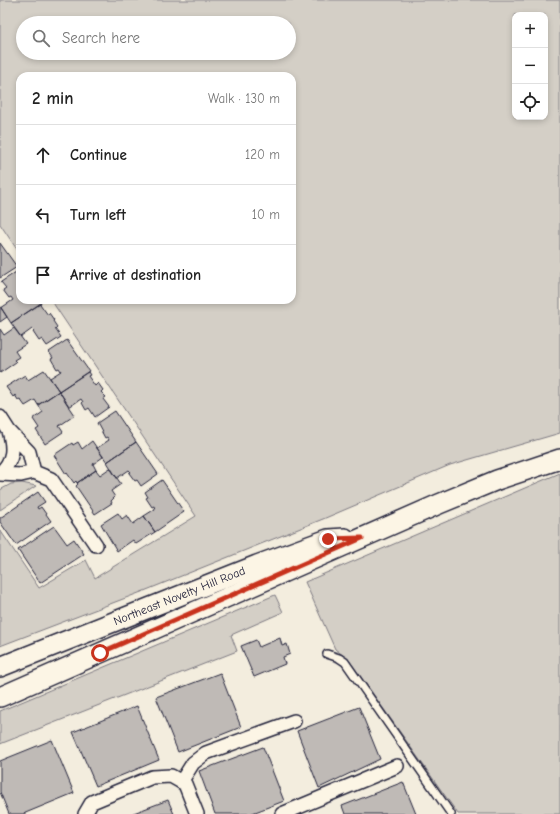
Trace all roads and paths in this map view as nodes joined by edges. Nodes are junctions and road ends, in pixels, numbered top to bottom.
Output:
1 (0, 417) edge
2 (9, 431) junction
3 (560, 459) edge
4 (34, 472) junction
5 (0, 473) edge
6 (362, 538) junction
7 (96, 545) dead end
8 (327, 654) dead end
9 (0, 667) edge
10 (0, 697) edge
11 (294, 721) dead end
12 (397, 766) dead end
13 (181, 782) junction
14 (85, 814) edge
15 (197, 814) edge
16 (282, 814) edge
17 (451, 814) edge

1 - 2 street
2 - 4 street
2 - 5 street
3 - 6 main road, Northeast Novelty Hill Road
4 - 5 street
4 - 7 street
6 - 9 main road, Northeast Novelty Hill Road
6 - 10 main road, Northeast Novelty Hill Road
8 - 17 lane
11 - 13 street
12 - 16 street
13 - 14 street
13 - 15 street

